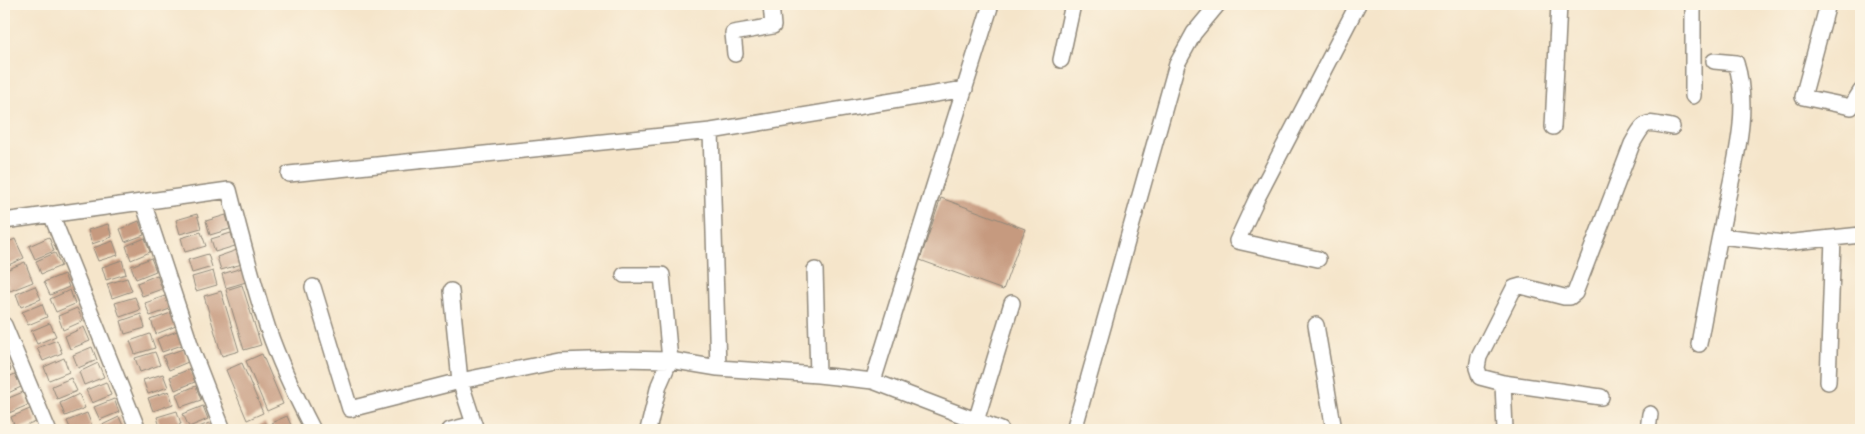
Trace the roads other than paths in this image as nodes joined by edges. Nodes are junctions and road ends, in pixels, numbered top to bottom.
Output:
1 (771, 4) edge
2 (991, 4) edge
3 (1073, 4) edge
4 (1218, 4) edge
5 (1358, 4) edge
6 (1559, 4) edge
7 (1693, 4) edge
8 (1828, 4) edge
9 (736, 54) dead end
10 (1061, 60) dead end
11 (1714, 61) dead end
12 (965, 89) junction
13 (1861, 91) edge
14 (1693, 96) dead end
15 (1552, 127) dead end
16 (1672, 127) dead end
17 (711, 131) junction
18 (289, 174) dead end
19 (143, 202) junction
20 (50, 214) junction
21 (4, 221) edge
22 (1861, 235) edge
23 (1720, 236) junction
24 (1833, 238) junction
25 (1318, 259) dead end
26 (814, 270) dead end
27 (624, 275) dead end
28 (314, 287) dead end
29 (451, 291) dead end
30 (1012, 303) dead end
31 (4, 325) edge
32 (1316, 325) dead end
33 (1699, 344) dead end
34 (670, 360) junction
35 (718, 368) junction
36 (818, 375) junction
37 (460, 381) junction
38 (873, 381) junction
39 (1828, 382) dead end
40 (1502, 384) junction
41 (1602, 397) dead end
42 (1650, 414) dead end
43 (976, 421) junction
44 (475, 427) edge
45 (48, 430) edge
46 (138, 430) edge
47 (223, 430) edge
48 (313, 430) edge
49 (450, 430) edge
50 (648, 430) edge
51 (1001, 430) edge
52 (1074, 430) edge
53 (1334, 430) edge
54 (1505, 430) edge
55 (1648, 430) edge

1 - 9 street
2 - 12 street
3 - 10 street
4 - 52 street
5 - 25 street
6 - 15 street
7 - 14 street
8 - 13 street
11 - 23 street
12 - 17 street
12 - 38 street
16 - 40 street
17 - 18 street
17 - 35 street
19 - 20 street
19 - 47 street
19 - 48 street
20 - 21 street
20 - 46 street
22 - 24 street
23 - 24 street
23 - 33 street
24 - 39 street
26 - 36 street
27 - 34 street
28 - 37 street
29 - 37 street
30 - 43 street
31 - 45 street
32 - 53 street
34 - 35 street
34 - 37 street
34 - 50 street
35 - 36 street
36 - 38 street
37 - 44 street
38 - 43 street
40 - 41 street
40 - 54 street
42 - 55 street
43 - 51 street
44 - 49 street

